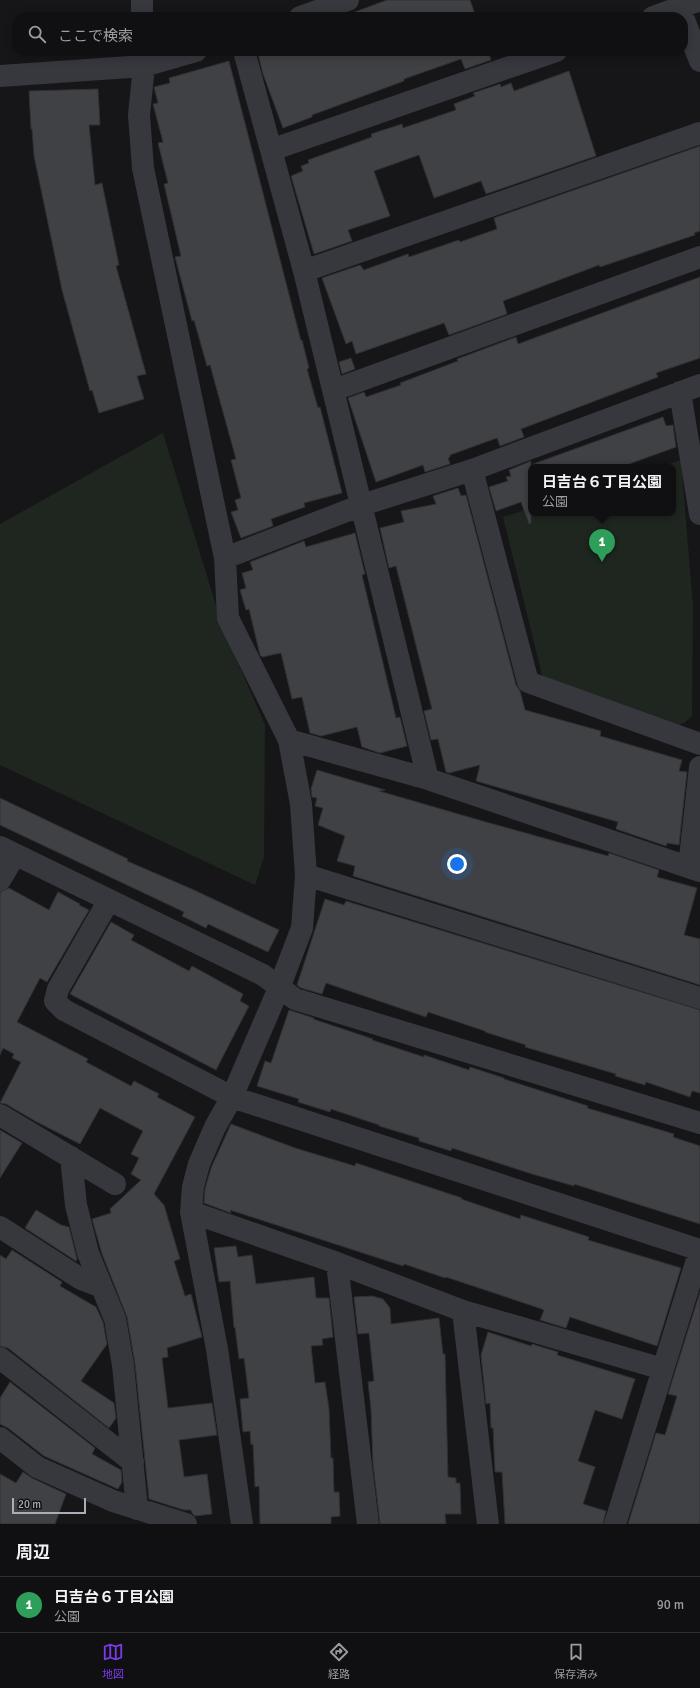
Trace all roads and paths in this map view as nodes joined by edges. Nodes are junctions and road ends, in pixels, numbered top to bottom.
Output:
1 (142, 0) edge
2 (348, 0) edge
3 (700, 0) edge
4 (681, 10) edge
5 (142, 12) edge
6 (314, 12) edge
7 (688, 29) edge
8 (159, 56) edge
9 (245, 56) edge
10 (542, 56) edge
11 (144, 58) edge
12 (700, 61) edge
13 (0, 76) edge
14 (700, 133) edge
15 (271, 150) junction
16 (700, 257) edge
17 (304, 271) junction
18 (690, 389) edge
19 (334, 390) junction
20 (472, 470) junction
21 (362, 505) junction
22 (700, 514) edge
23 (225, 558) junction
24 (289, 740) junction
25 (700, 744) edge
26 (700, 766) edge
27 (428, 779) junction
28 (7, 851) edge
29 (694, 869) edge
30 (306, 875) junction
31 (0, 880) edge
32 (109, 900) junction
33 (279, 988) junction
34 (700, 998) edge
35 (232, 1097) junction
36 (0, 1115) edge
37 (700, 1123) edge
38 (71, 1157) junction
39 (115, 1184) dead end
40 (191, 1212) junction
41 (0, 1227) edge
42 (700, 1250) edge
43 (337, 1264) junction
44 (102, 1287) junction
45 (463, 1311) junction
46 (0, 1358) edge
47 (663, 1369) junction
48 (0, 1438) edge
49 (133, 1462) junction
50 (137, 1509) junction
51 (186, 1524) edge
52 (242, 1524) edge
53 (368, 1524) edge
54 (488, 1524) edge
55 (615, 1524) edge

1 - 5 street
2 - 6 street
3 - 4 street
7 - 12 street
8 - 11 street
9 - 15 street
10 - 15 street
11 - 13 street
11 - 23 street
14 - 17 street
15 - 17 street
16 - 19 street
17 - 19 street
18 - 20 street
18 - 22 street
19 - 21 street
20 - 21 street
20 - 25 street
21 - 23 street
21 - 27 street
23 - 24 street
24 - 27 street
24 - 30 street
26 - 29 street
27 - 29 street
28 - 31 street
28 - 32 street
30 - 33 street
30 - 34 street
32 - 33 street
32 - 35 street
33 - 35 street
33 - 37 street
35 - 40 street
35 - 42 street
36 - 38 street
38 - 39 street
38 - 44 street
40 - 43 street
40 - 52 street
41 - 44 street
42 - 47 street
43 - 45 street
43 - 53 street
44 - 49 street
45 - 47 street
45 - 54 street
46 - 49 street
47 - 55 street
48 - 50 street
49 - 50 street
50 - 51 street

